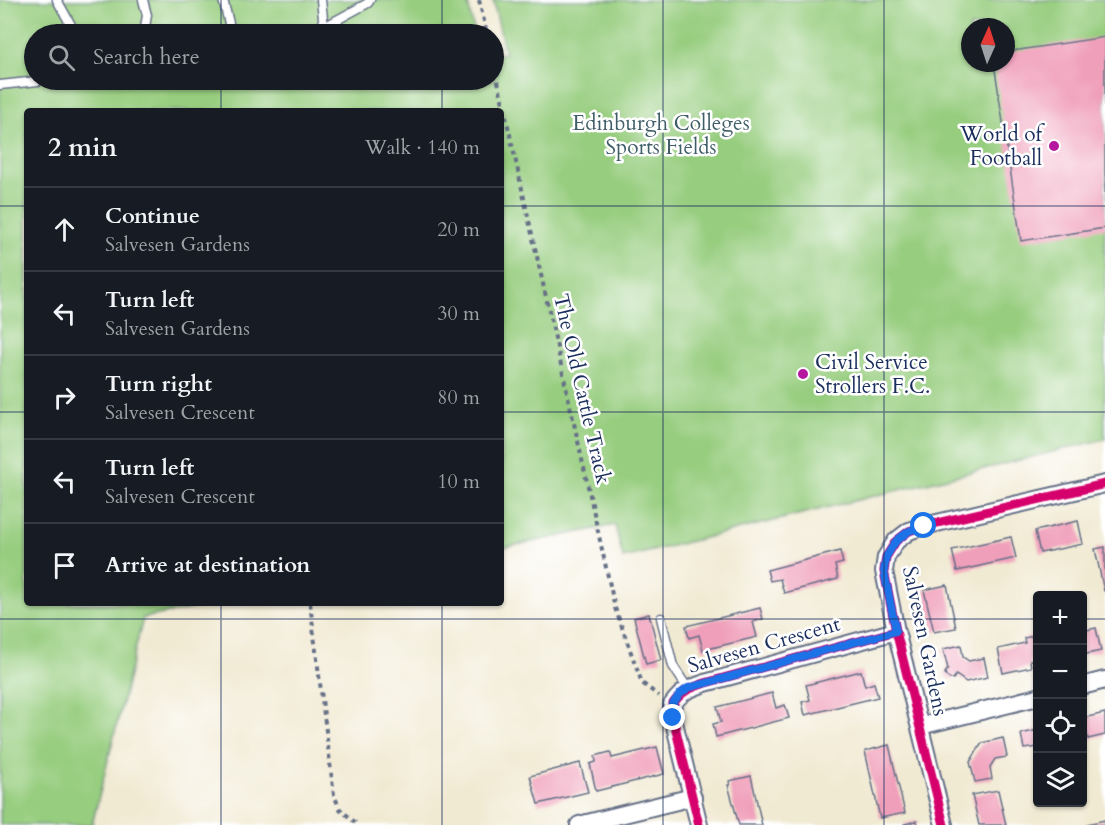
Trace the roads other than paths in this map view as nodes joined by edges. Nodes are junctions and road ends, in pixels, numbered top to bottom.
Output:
1 (57, 0) edge
2 (142, 0) edge
3 (223, 0) edge
4 (321, 0) edge
5 (370, 0) edge
6 (70, 24) edge
7 (146, 24) edge
8 (229, 24) edge
9 (324, 24) edge
10 (330, 24) edge
11 (24, 82) edge
12 (0, 84) edge
13 (1105, 484) edge
14 (661, 618) dead end
15 (896, 631) junction
16 (1105, 680) edge
17 (1087, 685) edge
18 (688, 688) junction
19 (1033, 698) edge
20 (920, 726) junction
21 (693, 797) junction
22 (604, 822) edge
23 (579, 825) edge
24 (699, 825) edge
25 (944, 825) edge

1 - 6 lane
2 - 7 lane
3 - 8 lane
4 - 9 lane
5 - 10 lane
11 - 12 lane
13 - 15 street, Salvesen Gardens
14 - 18 lane
15 - 18 street, Salvesen Crescent
15 - 20 street, Salvesen Gardens
16 - 17 street
18 - 21 street, Salvesen Crescent
19 - 20 street
20 - 25 street, Salvesen Gardens
21 - 22 street
21 - 24 street
22 - 23 street

